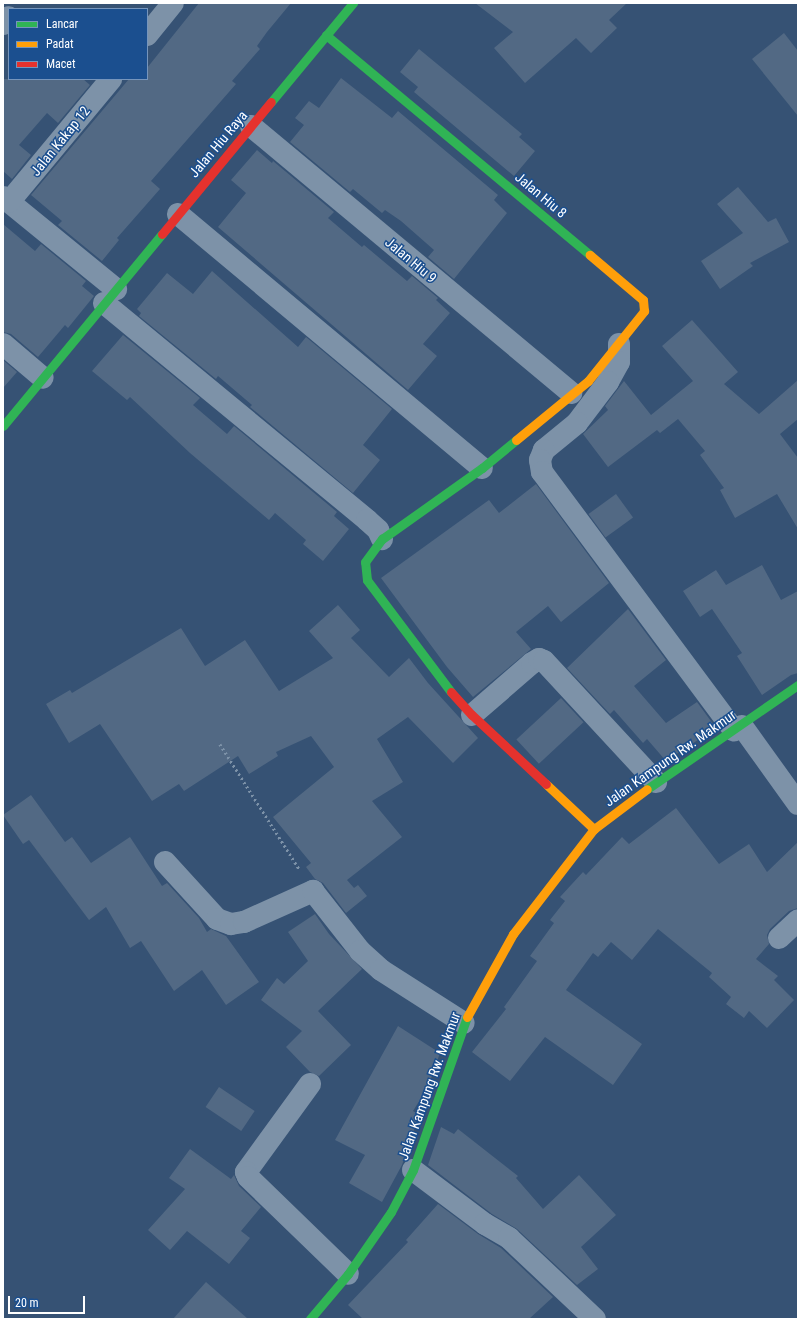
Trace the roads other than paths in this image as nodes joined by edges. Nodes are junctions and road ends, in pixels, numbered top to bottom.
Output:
1 (173, 3) edge
2 (352, 3) edge
3 (148, 34) edge
4 (326, 35) junction
5 (110, 80) edge
6 (251, 126) junction
7 (6, 200) edge
8 (178, 214) junction
9 (110, 296) junction
10 (3, 344) edge
11 (619, 344) junction
12 (44, 378) junction
13 (571, 393) junction
14 (3, 426) edge
15 (482, 468) junction
16 (382, 539) junction
17 (798, 686) edge
18 (472, 715) junction
19 (738, 729) junction
20 (656, 782) junction
21 (798, 804) edge
22 (594, 829) junction
23 (165, 862) dead end
24 (798, 920) edge
25 (779, 938) dead end
26 (464, 1023) junction
27 (310, 1084) dead end
28 (414, 1170) junction
29 (348, 1274) junction
30 (310, 1319) edge
31 (595, 1319) edge

1 - 3 street
2 - 4 street, Jalan Hiu Raya
4 - 6 street, Jalan Hiu Raya
4 - 11 street, Jalan Hiu 8
5 - 7 street, Jalan Kakap 12
6 - 8 street, Jalan Hiu Raya
6 - 13 street, Jalan Hiu 9
7 - 9 street
8 - 9 street, Jalan Hiu Raya
8 - 15 street
9 - 12 street, Jalan Hiu Raya
9 - 16 street
10 - 12 street
11 - 13 street, Jalan Hiu 8
11 - 19 street
12 - 14 street, Jalan Hiu Raya
13 - 15 street, Jalan Hiu 8
15 - 16 street, Jalan Hiu 8
16 - 18 street, Jalan Hiu 8
17 - 19 street, Jalan Kampung Rw. Makmur
18 - 20 street
18 - 22 street, Jalan Hiu 8
19 - 20 street, Jalan Kampung Rw. Makmur
19 - 21 street
20 - 22 street, Jalan Kampung Rw. Makmur
22 - 26 street, Jalan Kampung Rw. Makmur
23 - 26 street
24 - 25 street
26 - 28 street, Jalan Kampung Rw. Makmur
27 - 29 street
28 - 29 street, Jalan Kampung Rw. Makmur
28 - 31 street
29 - 30 street, Jalan Kampung Rw. Makmur

